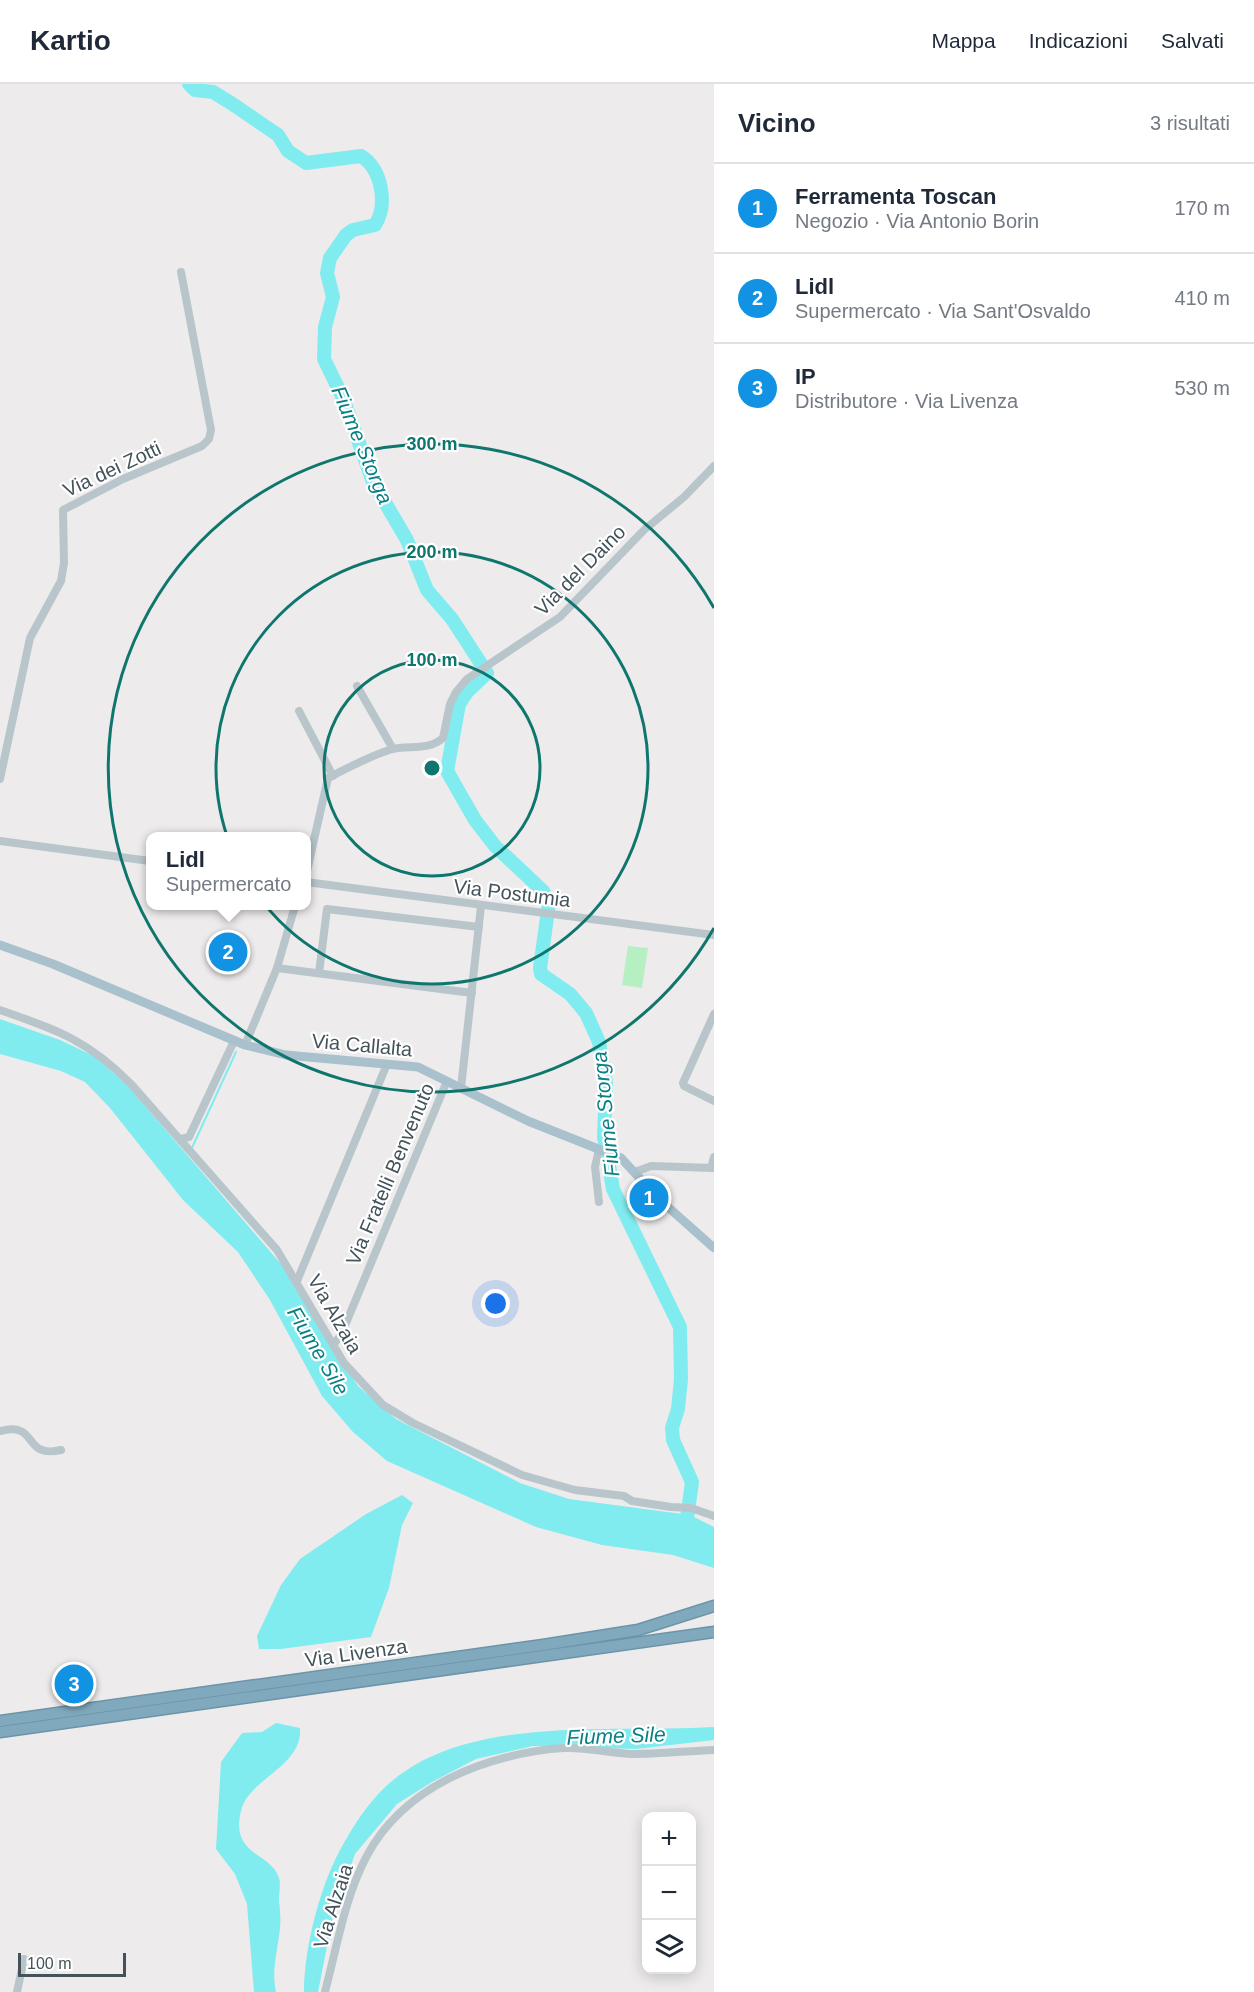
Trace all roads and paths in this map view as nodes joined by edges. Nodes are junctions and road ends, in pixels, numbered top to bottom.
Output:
1 (181, 272) dead end
2 (714, 466) edge
3 (357, 686) dead end
4 (299, 711) dead end
5 (393, 749) junction
6 (0, 779) edge
7 (328, 781) junction
8 (0, 841) edge
9 (311, 854) edge
10 (146, 860) edge
11 (311, 883) edge
12 (481, 906) junction
13 (295, 910) edge
14 (479, 927) junction
15 (714, 935) edge
16 (0, 945) edge
17 (277, 968) junction
18 (319, 973) junction
19 (472, 993) junction
20 (0, 1010) edge
21 (714, 1014) edge
22 (234, 1041) junction
23 (245, 1045) junction
24 (387, 1064) junction
25 (447, 1081) junction
26 (460, 1088) junction
27 (714, 1101) edge
28 (182, 1139) junction
29 (600, 1149) junction
30 (714, 1157) edge
31 (713, 1168) edge
32 (635, 1172) junction
33 (598, 1202) dead end
34 (714, 1248) edge
35 (297, 1281) junction
36 (333, 1346) junction
37 (0, 1431) edge
38 (61, 1450) dead end
39 (714, 1516) edge
40 (714, 1606) edge
41 (714, 1632) edge
42 (0, 1720) edge
43 (0, 1732) edge
44 (714, 1750) edge
45 (24, 1959) dead end
46 (17, 1992) edge
47 (325, 1992) edge

1 - 6 street, Via dei Zotti
2 - 5 street, Via del Daino
3 - 5 street
4 - 7 street
5 - 7 street, Via del Daino
7 - 9 street
8 - 10 street
11 - 12 street, Via Postumia
12 - 14 street
12 - 15 street, Via Postumia
13 - 17 street
14 - 18 street
14 - 19 street
16 - 22 main road, Via Callalta
17 - 18 street
17 - 23 street
18 - 19 street
19 - 26 street
20 - 28 street, Via Alzaia
21 - 27 street
22 - 23 main road, Via Callalta
22 - 28 street
23 - 24 main road, Via Callalta
24 - 25 main road, Via Callalta
24 - 35 street
25 - 26 main road, Via Callalta
25 - 36 street, Via Fratelli Benvenuto
26 - 29 main road, Via Callalta
28 - 35 street, Via Alzaia
29 - 32 main road, Via Callalta
29 - 33 street
30 - 31 street
31 - 32 street
32 - 34 main road, Via Callalta
35 - 36 street, Via Alzaia
36 - 39 street, Via Alzaia
37 - 38 street
40 - 42 highway, Via Livenza
41 - 43 highway, Via Livenza
44 - 47 street, Via Alzaia
45 - 46 street

